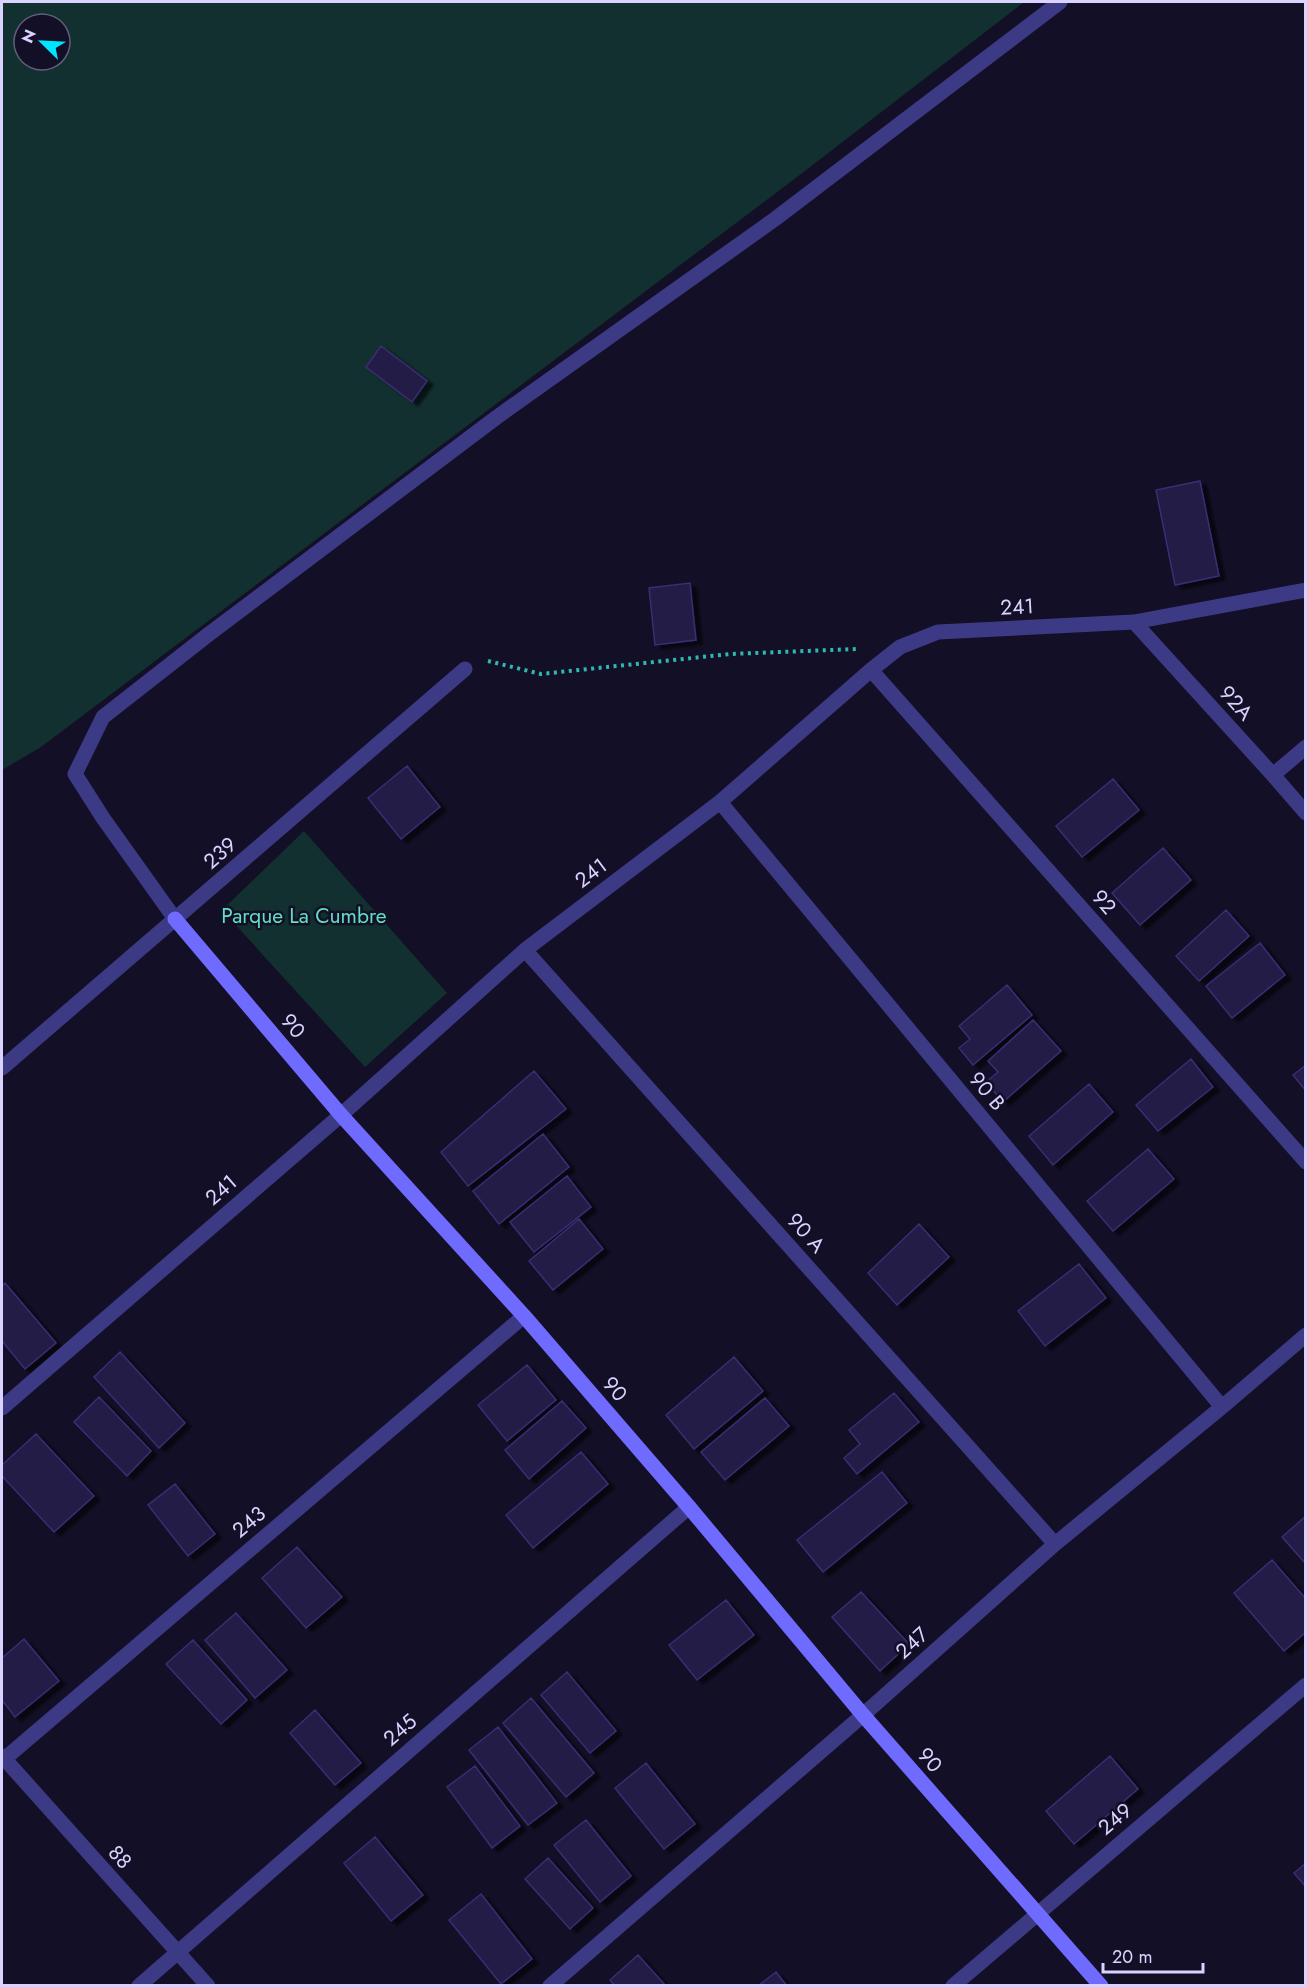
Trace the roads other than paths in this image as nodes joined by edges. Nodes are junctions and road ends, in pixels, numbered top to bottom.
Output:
1 (1060, 2) edge
2 (1305, 590) edge
3 (1134, 622) junction
4 (465, 669) road end
5 (871, 670) junction
6 (1305, 747) edge
7 (1273, 775) junction
8 (720, 802) junction
9 (1305, 813) edge
10 (176, 918) junction
11 (525, 950) junction
12 (2, 1068) edge
13 (340, 1115) junction
14 (1305, 1162) edge
15 (524, 1316) junction
16 (1305, 1335) edge
17 (1222, 1407) junction
18 (2, 1408) edge
19 (689, 1507) junction
20 (1054, 1544) junction
21 (1305, 1685) edge
22 (863, 1715) junction
23 (2, 1758) edge
24 (1037, 1913) junction
25 (177, 1951) junction
26 (139, 1986) edge
27 (208, 1986) edge
28 (550, 1986) edge
29 (953, 1986) edge
30 (1101, 1986) edge

1 - 10 street, 90
2 - 3 street, 241
3 - 5 street, 241
3 - 7 street, 92A
4 - 10 street, 239
5 - 8 street, 241
5 - 14 street, 92
6 - 7 street
7 - 9 street, 92A
8 - 11 street, 241
8 - 17 street, 90 B
10 - 12 street, 239
10 - 13 street, 90
11 - 13 street, 241
11 - 20 street, 90 A
13 - 15 street, 90
13 - 18 street, 241
15 - 19 street, 90
15 - 23 street, 243
16 - 17 street, 247
17 - 20 street, 247
19 - 22 street, 90
19 - 25 street, 245
20 - 22 street, 247
21 - 24 street, 249
22 - 24 street, 90
22 - 28 street, 247
23 - 25 street, 88
24 - 29 street, 249
24 - 30 street, 90
25 - 26 street, 245
25 - 27 street, 88

